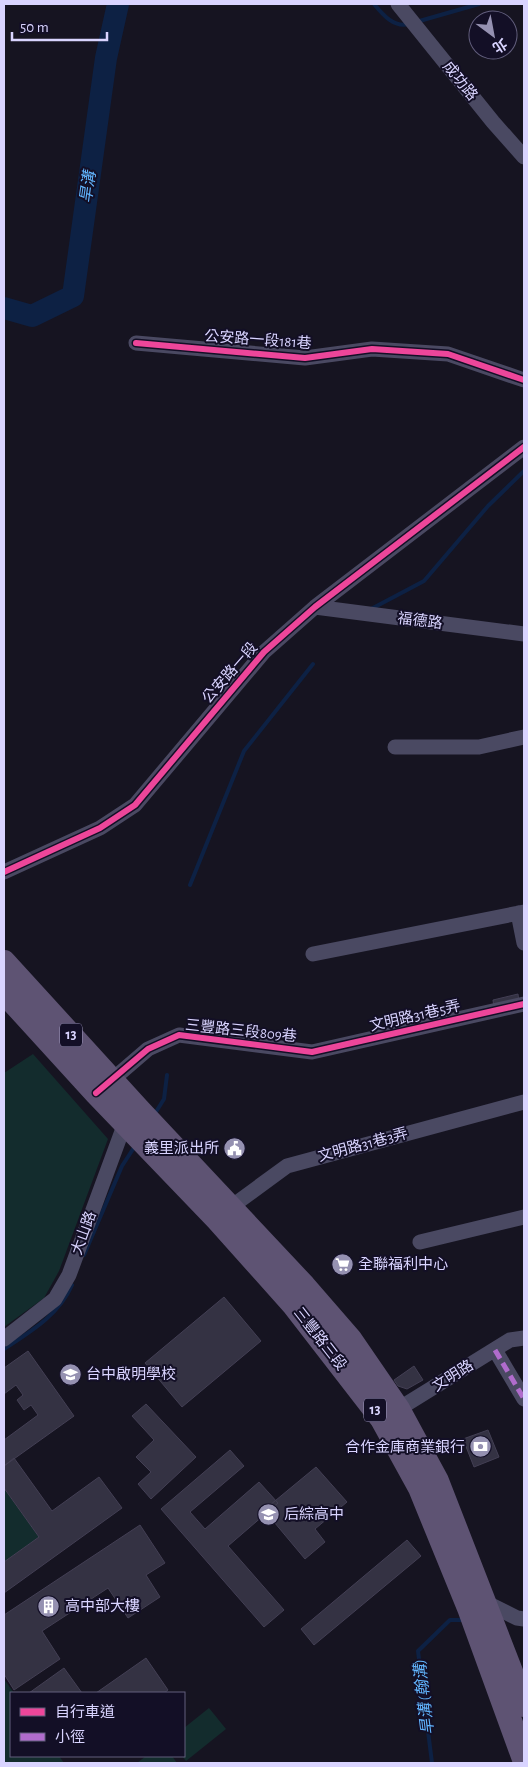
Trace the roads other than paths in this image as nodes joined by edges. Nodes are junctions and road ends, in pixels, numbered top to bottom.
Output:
1 (398, 4) edge
2 (524, 157) edge
3 (136, 343) dead end
4 (524, 380) edge
5 (524, 447) edge
6 (315, 607) junction
7 (524, 634) edge
8 (524, 737) edge
9 (394, 747) dead end
10 (4, 872) edge
11 (521, 912) edge
12 (524, 943) edge
13 (313, 954) dead end
14 (4, 962) edge
15 (4, 992) edge
16 (524, 1004) edge
17 (312, 1052) joint
18 (104, 1087) junction
19 (524, 1102) edge
20 (131, 1116) junction
21 (225, 1214) junction
22 (524, 1216) edge
23 (420, 1242) dead end
24 (524, 1338) edge
25 (4, 1339) edge
26 (495, 1350) junction
27 (524, 1399) edge
28 (390, 1414) junction
29 (477, 1605) junction
30 (524, 1619) edge
31 (524, 1705) edge
32 (524, 1759) edge

1 - 2 street, 成功路
3 - 4 street, 公安路一段181巷
5 - 6 street, 公安路一段
6 - 7 street, 福德路
6 - 10 street, 公安路一段
8 - 9 street
11 - 12 street
11 - 13 street
14 - 18 main road, 三豐路三段 / 13
15 - 18 main road, 三豐路三段 / 13
16 - 17 street, 文明路31巷5弄
17 - 18 street, 三豐路三段809巷
18 - 20 main road, 三豐路三段 / 13
19 - 21 street, 文明路31巷3弄
20 - 21 main road, 三豐路三段 / 13
20 - 25 street, 大山路
21 - 28 main road, 三豐路三段 / 13
22 - 23 street
24 - 26 street, 文明路
26 - 27 street
26 - 28 street, 文明路
28 - 29 main road, 三豐路三段 / 13
29 - 30 street
29 - 31 main road, 三豐路三段 / 13
29 - 32 main road, 三豐路三段 / 13

